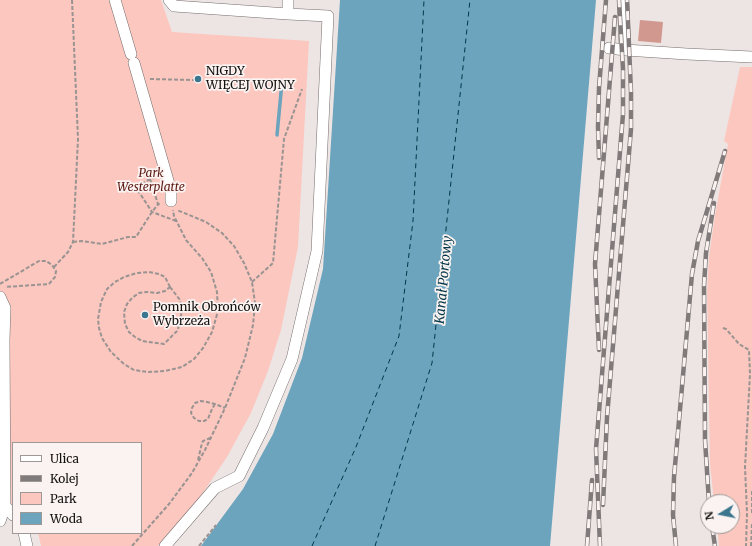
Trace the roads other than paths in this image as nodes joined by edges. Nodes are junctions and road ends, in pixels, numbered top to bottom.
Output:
1 (115, 0) edge
2 (169, 0) edge
3 (288, 0) edge
4 (622, 0) edge
5 (288, 14) junction
6 (609, 48) dead end
7 (625, 50) junction
8 (752, 57) edge
9 (168, 204) road end
10 (0, 297) edge
11 (2, 340) edge
12 (5, 506) junction
13 (12, 514) edge
14 (0, 521) edge
15 (24, 534) edge
16 (26, 546) edge
17 (165, 546) edge

1 - 9 street
2 - 5 street
3 - 5 street
4 - 7 street
5 - 17 street
6 - 7 street
7 - 8 street
10 - 11 street
11 - 12 street
12 - 13 street
12 - 14 street
15 - 16 street

